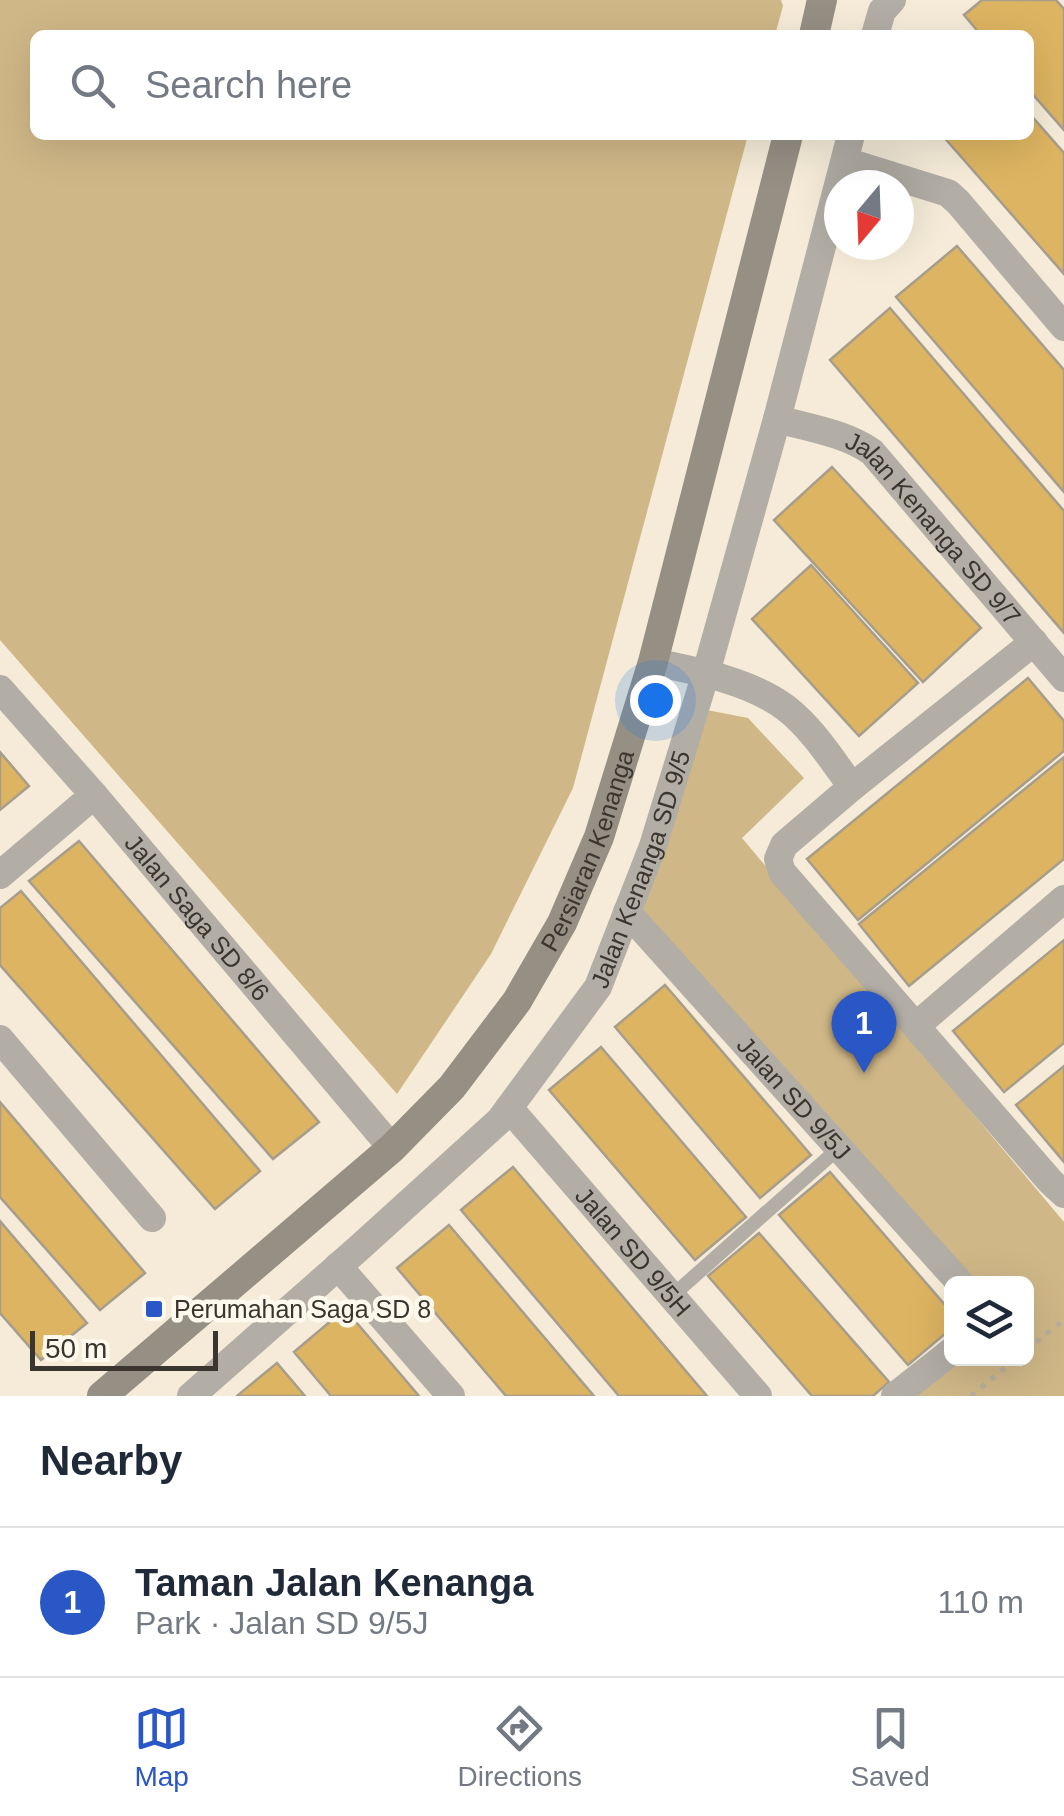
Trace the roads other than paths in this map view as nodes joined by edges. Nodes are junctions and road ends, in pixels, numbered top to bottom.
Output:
1 (822, 0) edge
2 (892, 0) edge
3 (815, 30) edge
4 (876, 30) edge
5 (787, 140) edge
6 (848, 148) edge
7 (1064, 327) edge
8 (777, 419) junction
9 (1034, 642) junction
10 (653, 662) junction
11 (706, 674) junction
12 (1064, 678) edge
13 (0, 688) edge
14 (852, 786) junction
15 (94, 796) junction
16 (0, 875) edge
17 (1064, 899) edge
18 (627, 912) junction
19 (917, 1025) junction
20 (0, 1039) edge
21 (509, 1108) junction
22 (392, 1148) junction
23 (839, 1148) junction
24 (1064, 1194) edge
25 (152, 1218) dead end
26 (338, 1266) junction
27 (954, 1276) edge
28 (672, 1296) junction
29 (944, 1357) edge
30 (102, 1396) edge
31 (190, 1396) edge
32 (450, 1396) edge
33 (758, 1396) edge
34 (895, 1396) edge

1 - 3 street
2 - 4 street
5 - 10 street, Persiaran Kenanga
6 - 7 street
6 - 8 street, Jalan Kenanga SD 9/5
8 - 9 street, Jalan Kenanga SD 9/7
8 - 11 street, Jalan Kenanga SD 9/5
9 - 12 street, Jalan Kenanga SD 9/7
9 - 14 street
10 - 11 street
10 - 22 street, Persiaran Kenanga
11 - 14 street
11 - 18 street, Jalan Kenanga SD 9/5
13 - 15 street, Jalan Saga SD 8/6
14 - 19 street
15 - 16 street
15 - 22 street, Jalan Saga SD 8/6
17 - 19 street
18 - 21 street, Jalan Kenanga SD 9/5
18 - 23 street, Jalan SD 9/5J
19 - 24 street
20 - 25 street
21 - 26 street, Jalan Kenanga SD 9/5
21 - 28 street, Jalan SD 9/5H
22 - 30 street, Persiaran Kenanga
23 - 27 street, Jalan SD 9/5J
23 - 28 lane
26 - 31 street, Jalan Kenanga SD 9/5
26 - 32 street
28 - 33 street, Jalan SD 9/5H
29 - 34 street

